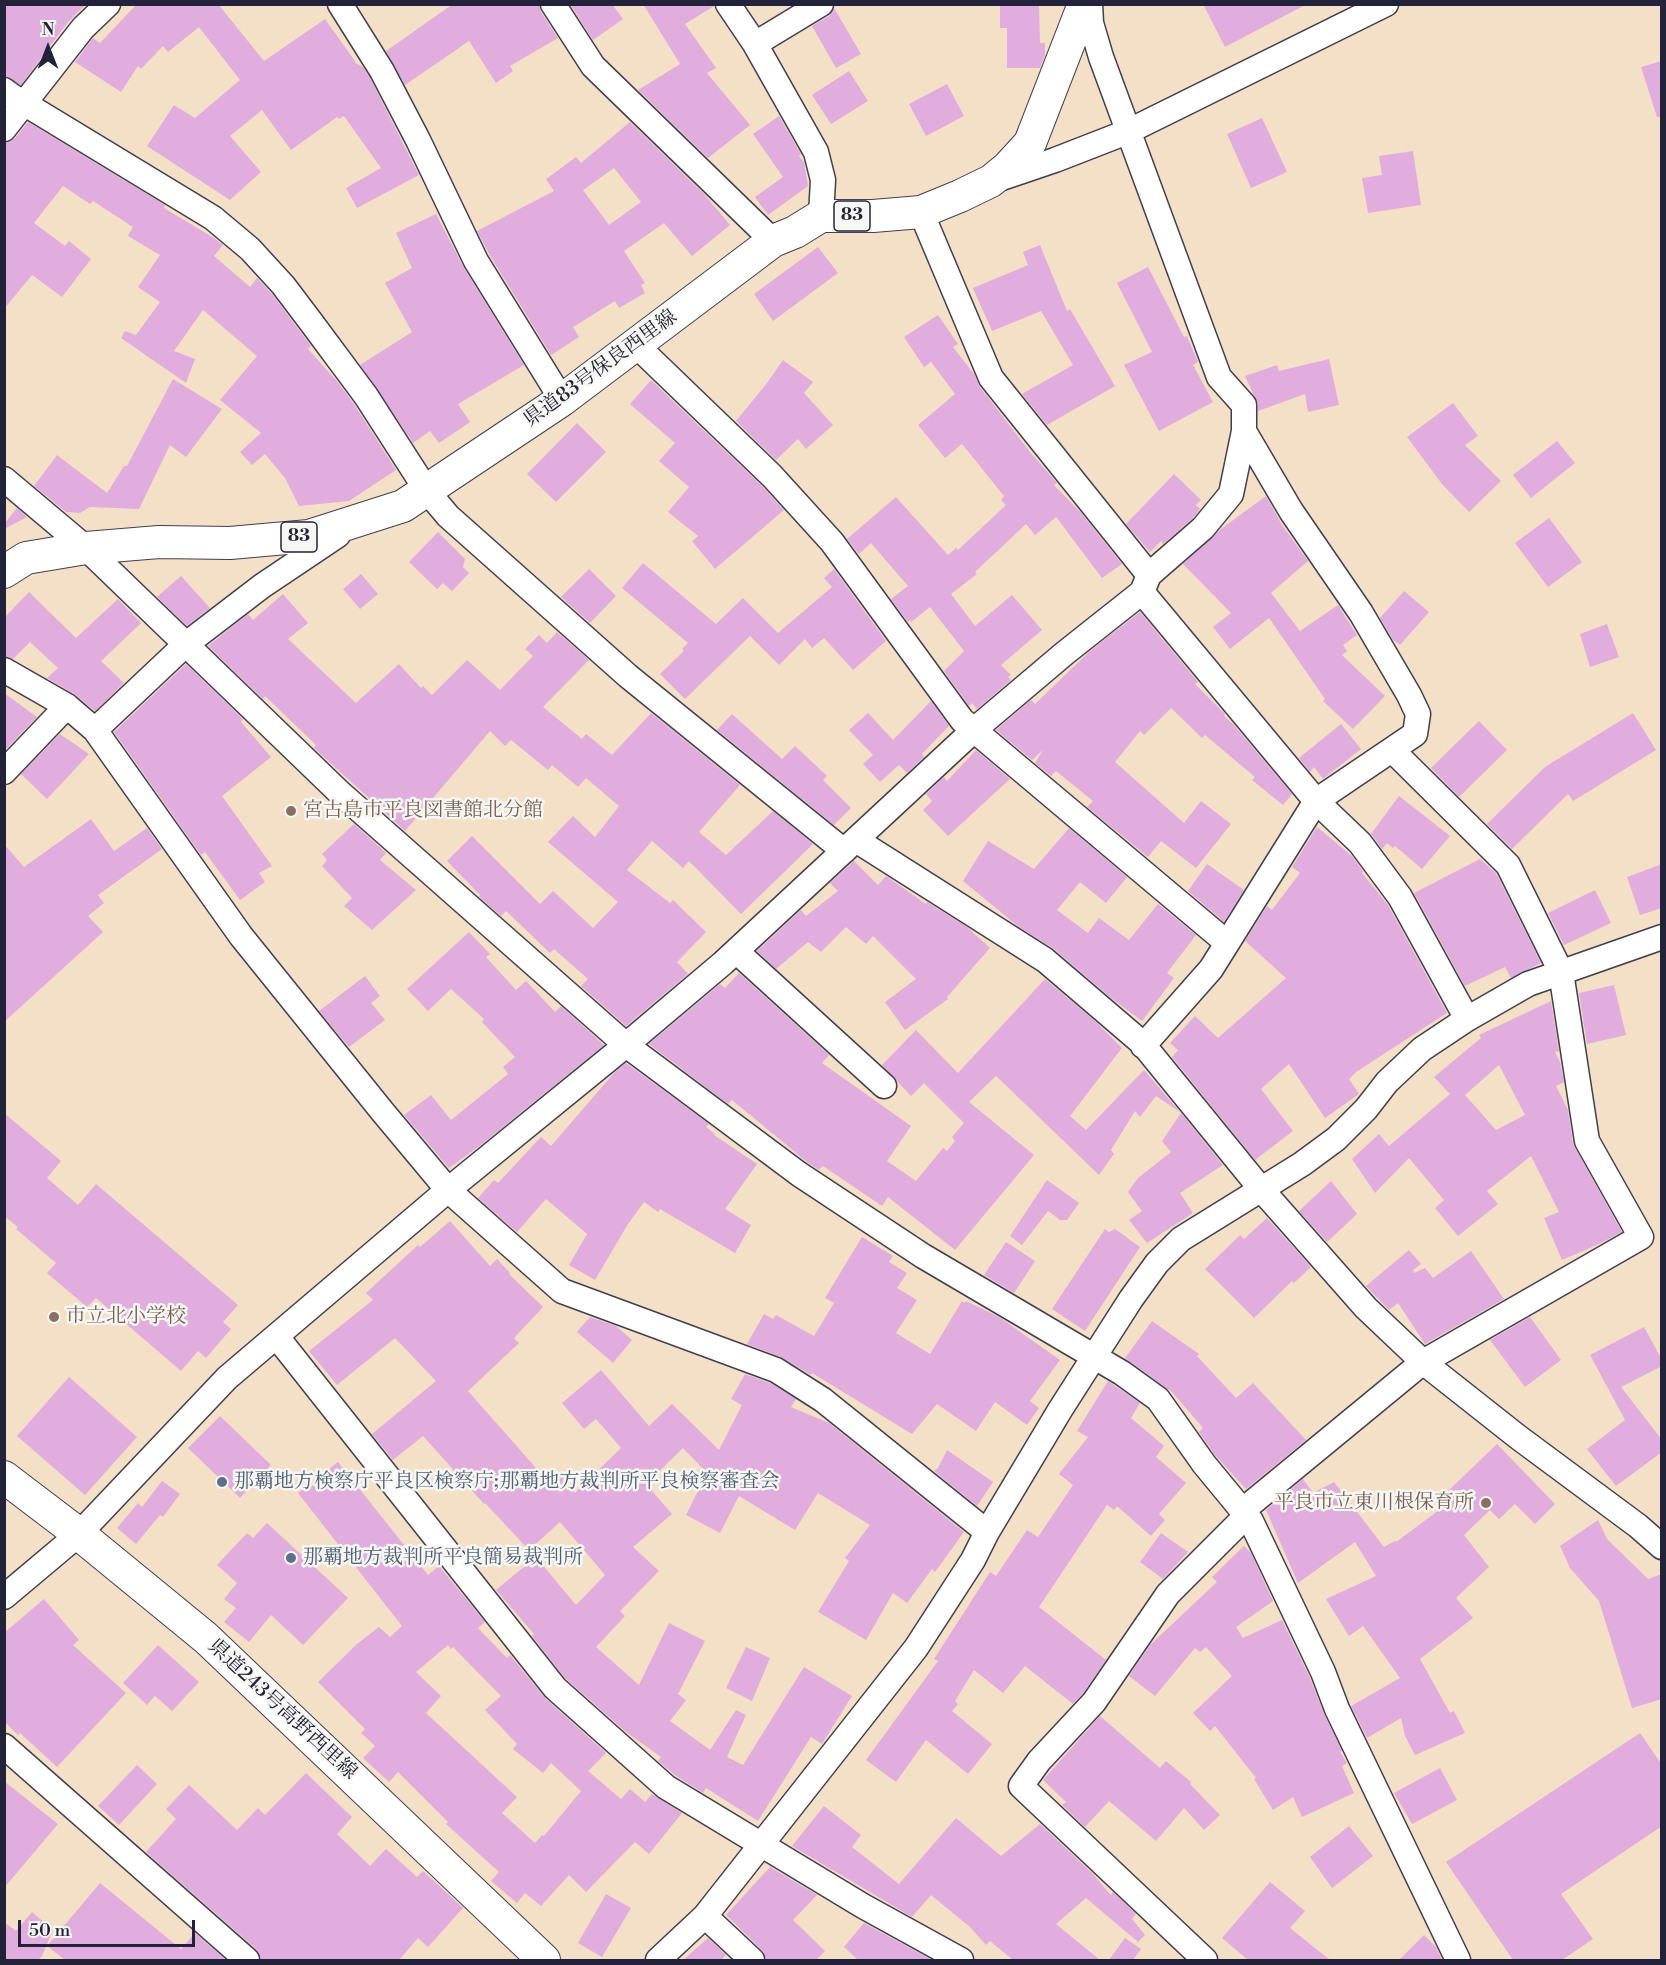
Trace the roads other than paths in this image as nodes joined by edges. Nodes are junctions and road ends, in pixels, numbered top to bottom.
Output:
1 (108, 4) edge
2 (340, 4) edge
3 (553, 4) edge
4 (728, 4) edge
5 (821, 4) edge
6 (1084, 4) edge
7 (1090, 4) edge
8 (1386, 4) edge
9 (755, 44) junction
10 (4, 90) edge
11 (25, 104) junction
12 (4, 129) edge
13 (1127, 132) junction
14 (991, 181) junction
15 (921, 212) junction
16 (821, 216) junction
17 (773, 242) junction
18 (636, 345) junction
19 (562, 400) junction
20 (1244, 431) junction
21 (4, 479) edge
22 (427, 491) junction
23 (363, 520) junction
24 (86, 549) junction
25 (4, 572) edge
26 (1146, 584) junction
27 (185, 645) junction
28 (4, 670) edge
29 (67, 706) junction
30 (95, 730) junction
31 (974, 730) junction
32 (1392, 750) junction
33 (4, 772) edge
34 (1316, 801) junction
35 (850, 845) junction
36 (1662, 937) edge
37 (1226, 942) junction
38 (736, 951) junction
39 (1562, 972) junction
40 (1467, 1019) junction
41 (626, 1045) junction
42 (1143, 1046) junction
43 (884, 1086) dead end
44 (1261, 1189) junction
45 (448, 1190) junction
46 (277, 1337) junction
47 (1094, 1357) junction
48 (1423, 1362) junction
49 (4, 1477) edge
50 (1244, 1514) junction
51 (987, 1532) junction
52 (79, 1534) junction
53 (1662, 1547) edge
54 (4, 1597) edge
55 (4, 1746) edge
56 (762, 1844) junction
57 (705, 1916) junction
58 (248, 1960) edge
59 (544, 1960) edge
60 (658, 1960) edge
61 (752, 1960) edge
62 (961, 1960) edge
63 (1206, 1960) edge
64 (1458, 1960) edge

1 - 11 street
2 - 19 street
3 - 17 street
4 - 9 street
5 - 9 street
6 - 14 main road, 83
7 - 13 street
8 - 13 street
9 - 16 street
10 - 11 street
11 - 12 street
11 - 22 street
13 - 14 street
13 - 20 street
14 - 15 main road, 83
15 - 16 main road, 83
15 - 26 street
16 - 17 main road, 県道83号保良西里線 / 83
17 - 18 main road, 県道83号保良西里線 / 83
18 - 19 main road, 県道83号保良西里線 / 83
18 - 31 street
19 - 22 main road, 県道83号保良西里線 / 83
20 - 26 street
20 - 32 street
21 - 24 street
22 - 23 main road, 県道83号保良西里線 / 83
22 - 35 street
23 - 24 main road, 県道83号保良西里線 / 83
23 - 27 street
24 - 25 main road, 県道83号保良西里線 / 83
24 - 27 street
26 - 31 street
26 - 34 street
27 - 30 street
27 - 41 street
28 - 29 street
29 - 30 street
29 - 33 street
30 - 45 street
31 - 35 street
31 - 37 street
32 - 34 street
32 - 39 street
34 - 37 street
34 - 40 street
35 - 38 street
35 - 42 street
36 - 39 street
37 - 42 street
38 - 41 street
38 - 43 street
39 - 40 street
39 - 48 street
40 - 44 street
41 - 45 street
41 - 47 street
42 - 44 street
44 - 47 street
44 - 48 street
45 - 46 street
45 - 51 street
46 - 52 street
46 - 56 street
47 - 50 street
47 - 51 street
48 - 50 street
48 - 53 street
49 - 52 main road, 県道243号高野西里線
50 - 63 street
50 - 64 street
51 - 56 street
52 - 54 street
52 - 59 main road, 県道243号高野西里線
55 - 58 street
56 - 57 street
56 - 62 street
57 - 60 street
57 - 61 street

